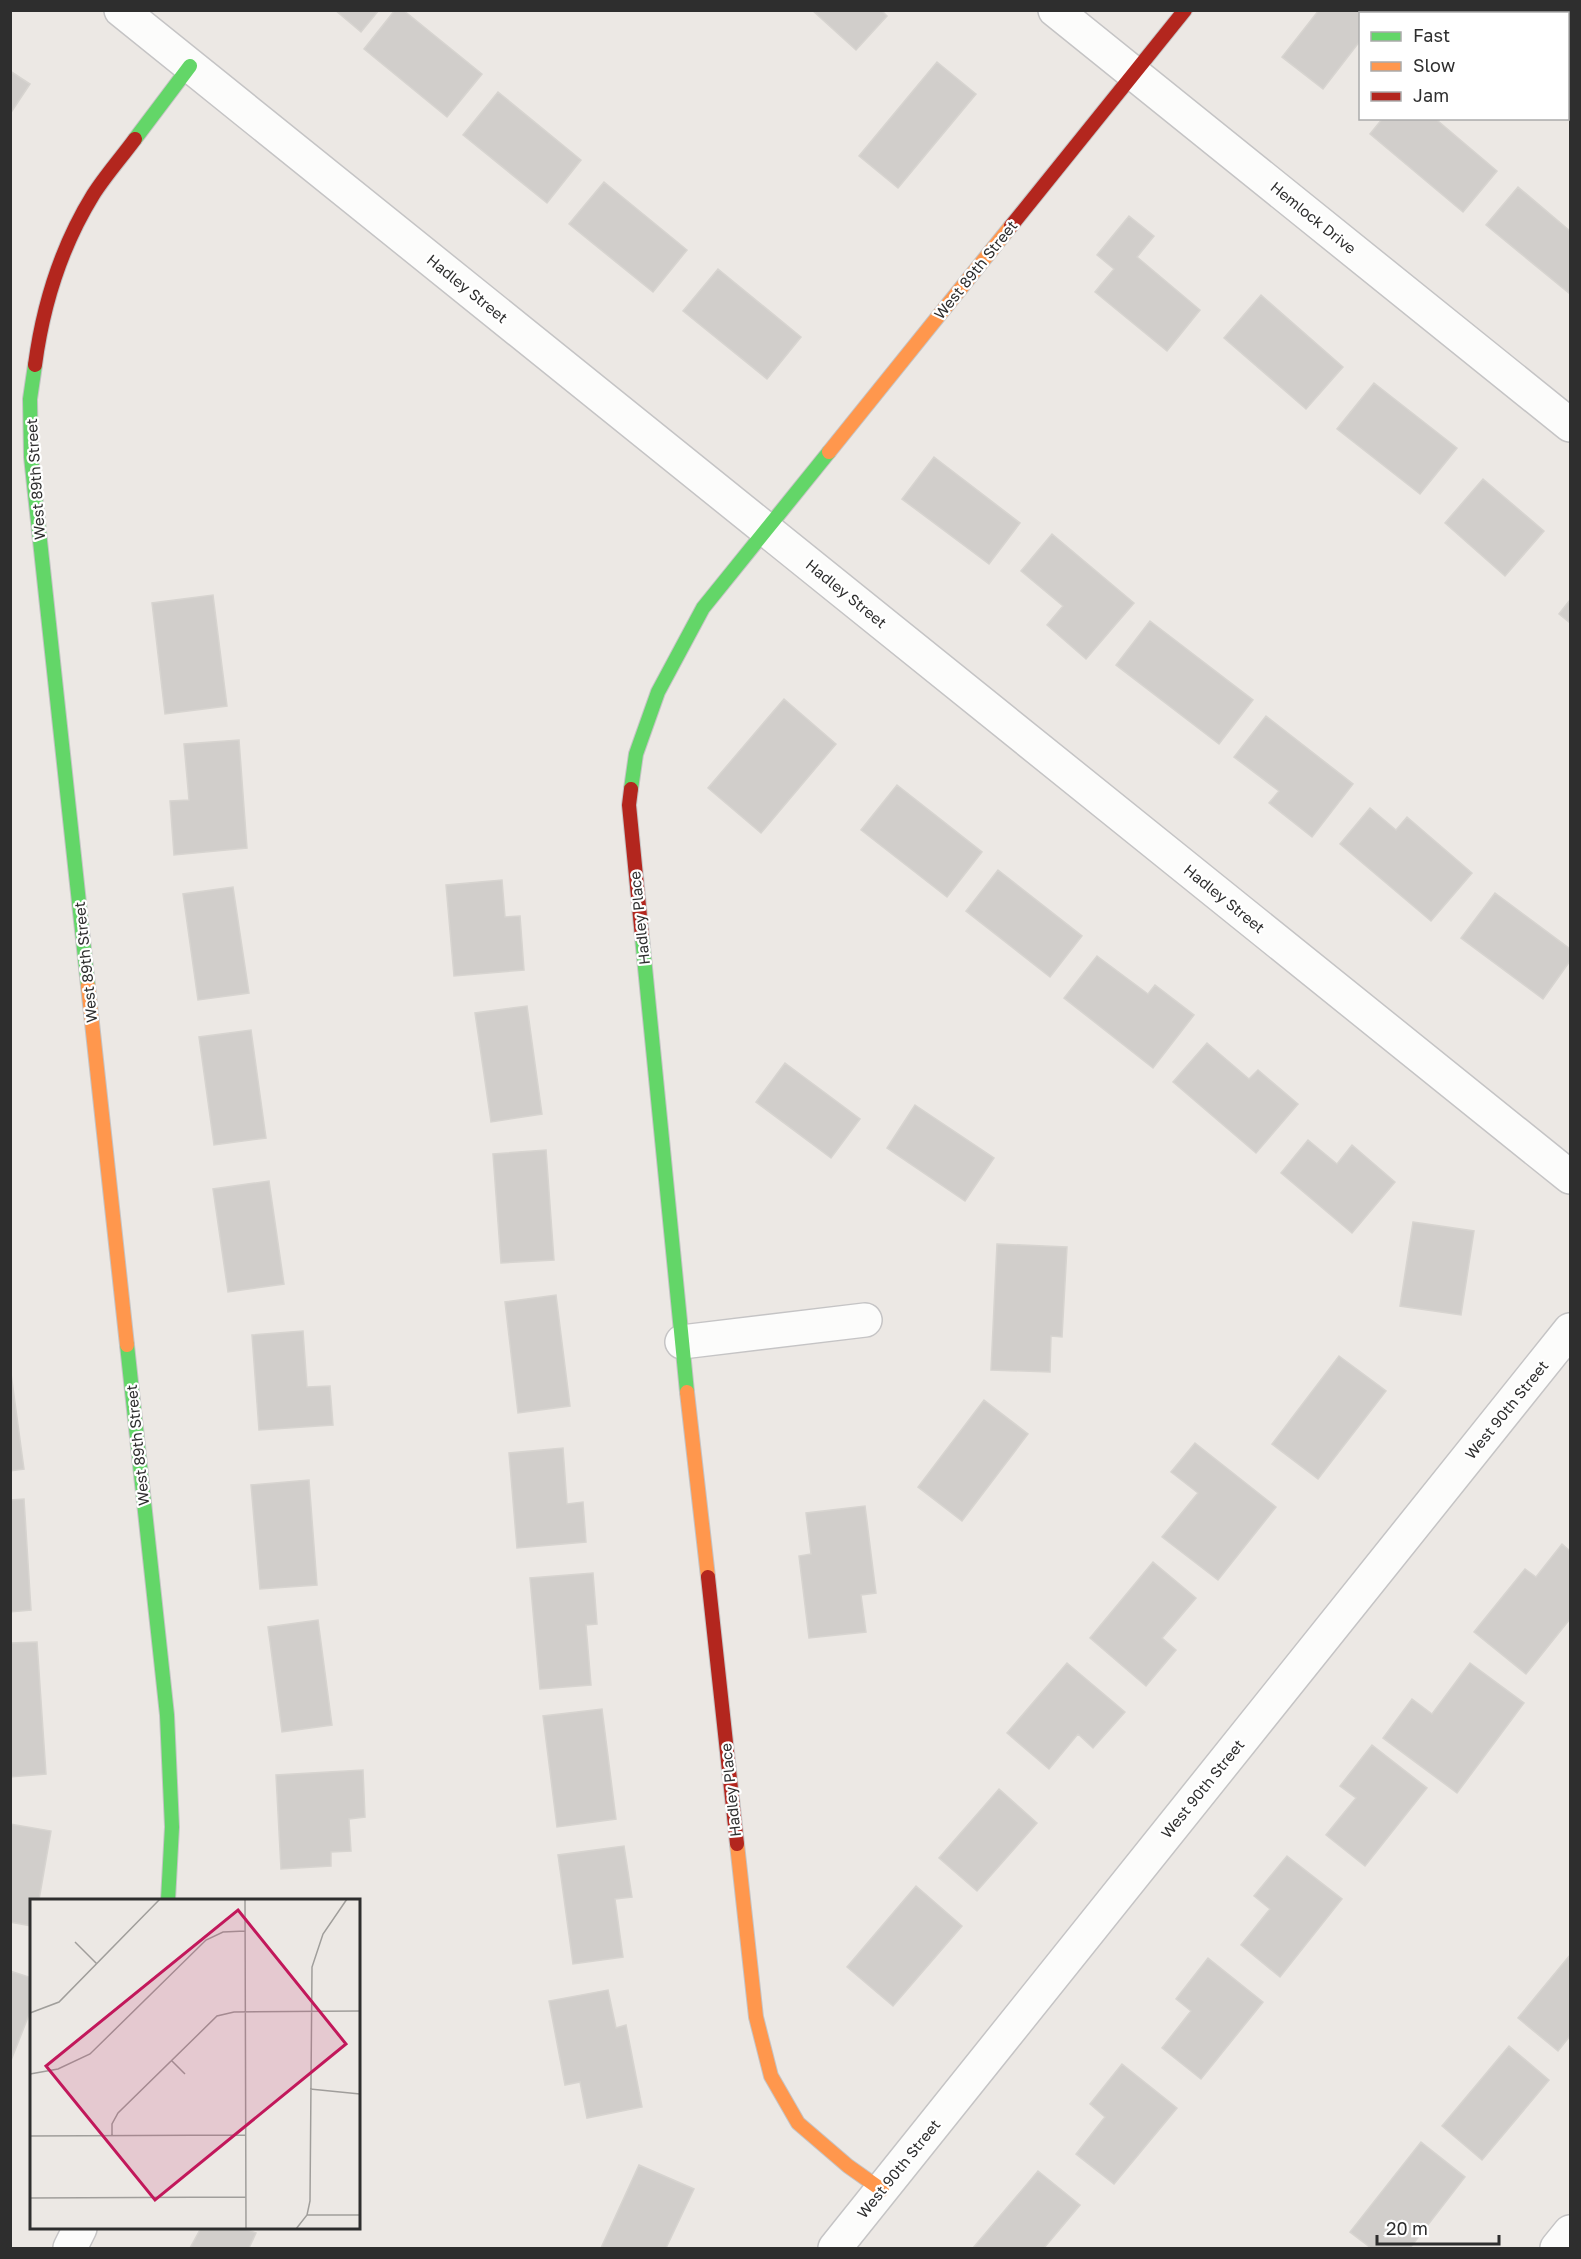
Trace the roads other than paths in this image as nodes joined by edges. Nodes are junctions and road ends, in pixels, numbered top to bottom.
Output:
1 (121, 10) edge
2 (1055, 10) edge
3 (1185, 10) edge
4 (190, 66) junction
5 (1134, 74) junction
6 (1570, 425) edge
7 (766, 530) junction
8 (1570, 1177) edge
9 (865, 1320) dead end
10 (1570, 1330) edge
11 (682, 1342) junction
12 (168, 1899) edge
13 (882, 2190) junction
14 (80, 2229) edge
15 (1570, 2232) edge
16 (70, 2248) edge
17 (835, 2248) edge
18 (1557, 2248) edge

1 - 4 street, Hadley Street
2 - 5 street, Hemlock Drive
3 - 5 street, West 89th Street
4 - 7 street, Hadley Street
4 - 12 street, West 89th Street
5 - 6 street, Hemlock Drive
5 - 7 street, West 89th Street
7 - 8 street, Hadley Street
7 - 11 street, Hadley Place
9 - 11 street
10 - 13 street, West 90th Street
11 - 13 street, Hadley Place
13 - 17 street, West 90th Street
14 - 16 street
15 - 18 street

